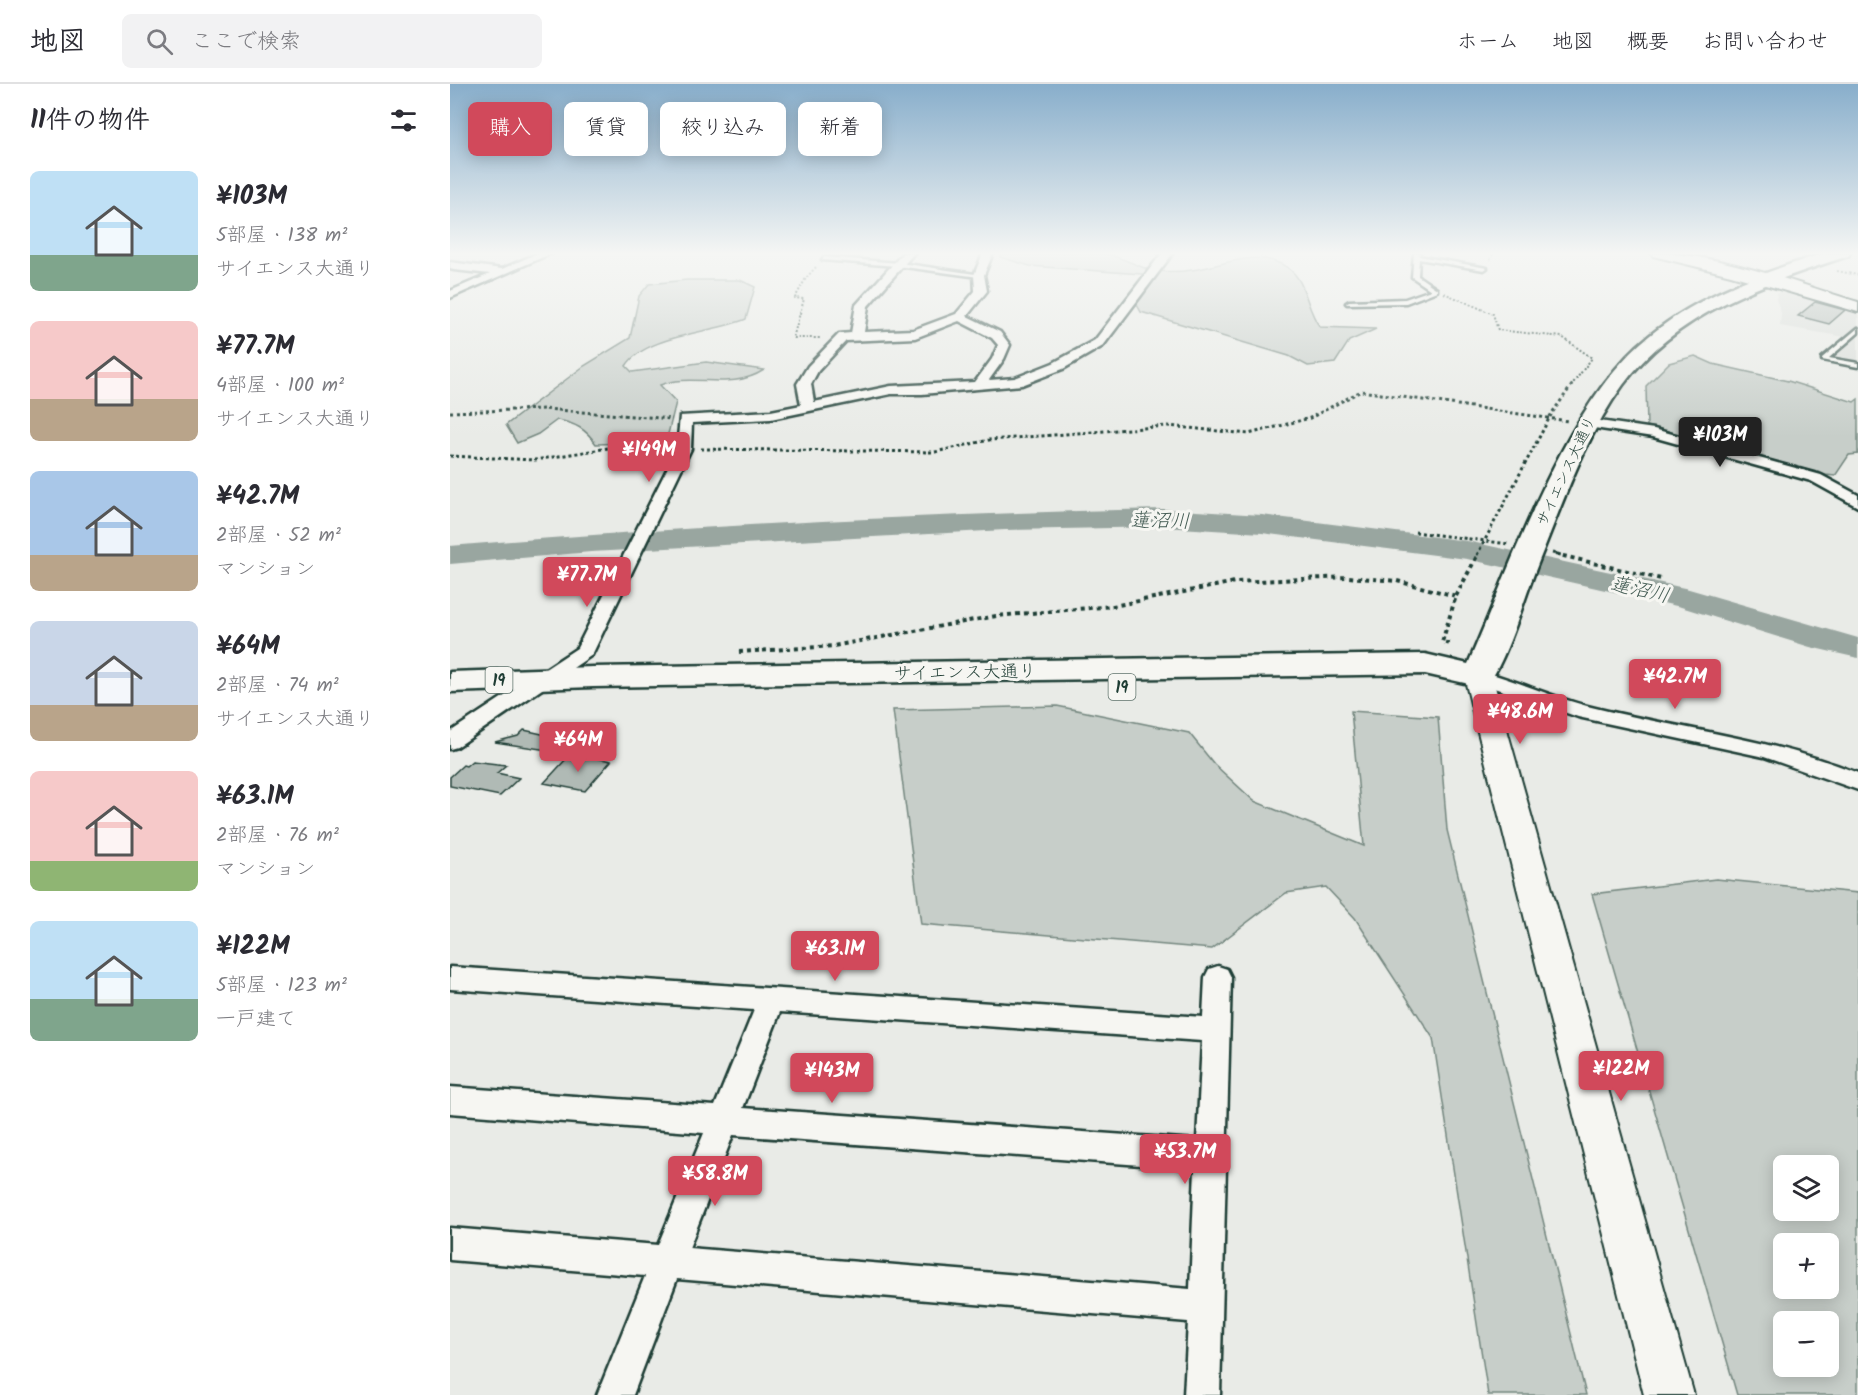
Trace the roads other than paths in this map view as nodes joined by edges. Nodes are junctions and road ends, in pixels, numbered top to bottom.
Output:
1 (861, 314) edge
2 (962, 314) edge
3 (1121, 314) edge
4 (1692, 314) edge
5 (960, 317) junction
6 (1858, 330) edge
7 (857, 336) junction
8 (1858, 365) edge
9 (979, 385) junction
10 (808, 407) junction
11 (1586, 423) junction
12 (1858, 502) edge
13 (1478, 676) junction
14 (548, 678) junction
15 (450, 682) edge
16 (516, 698) junction
17 (450, 700) edge
18 (450, 742) edge
19 (1858, 782) edge
20 (1218, 977) dead end
21 (452, 982) edge
22 (771, 1000) junction
23 (1216, 1030) junction
24 (450, 1100) edge
25 (723, 1120) junction
26 (1211, 1156) junction
27 (450, 1244) edge
28 (667, 1262) junction
29 (1205, 1307) junction
30 (615, 1395) edge
31 (1202, 1395) edge
32 (1669, 1395) edge

1 - 7 street
2 - 5 street
3 - 9 street
4 - 11 main road, サイエンス大通り
5 - 7 street
5 - 9 street
6 - 8 lane
7 - 10 street
9 - 10 street
10 - 14 street
11 - 12 street
11 - 13 main road, サイエンス大通り
13 - 14 main road, サイエンス大通り / 19
13 - 16 main road, サイエンス大通り / 19
13 - 19 street
13 - 32 street
14 - 15 main road, サイエンス大通り / 19
14 - 16 street
16 - 17 main road, サイエンス大通り / 19
16 - 18 street
20 - 23 street
21 - 22 street
22 - 23 street
22 - 25 street
23 - 26 street
24 - 25 street
25 - 26 street
25 - 28 street
26 - 29 street
27 - 28 street
28 - 29 street
28 - 30 street
29 - 31 street

